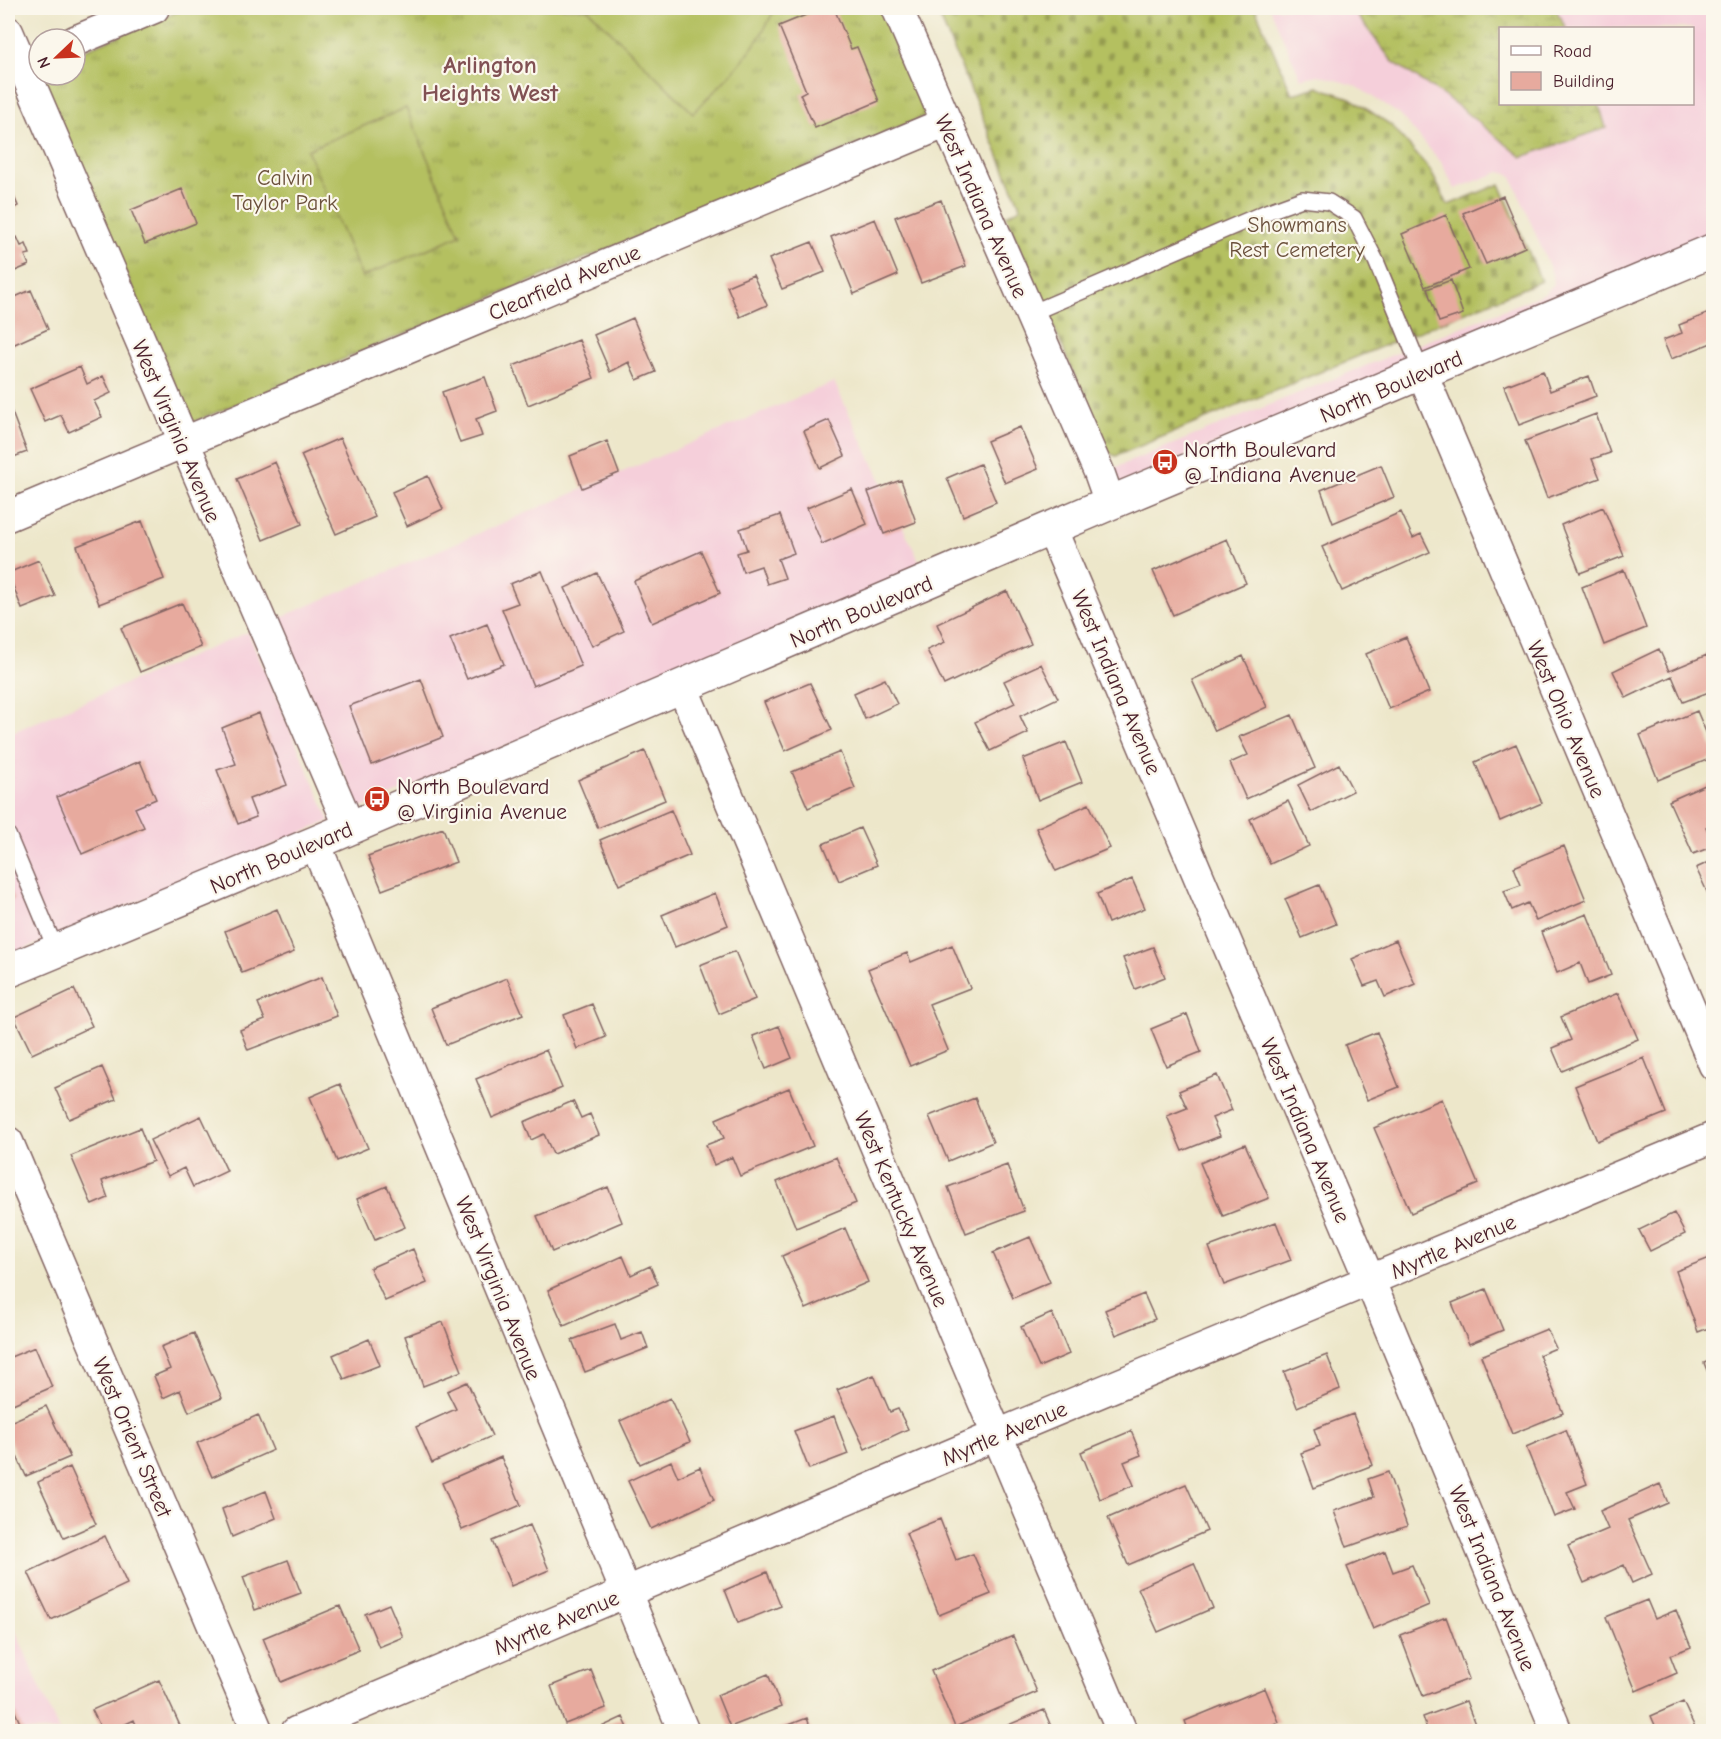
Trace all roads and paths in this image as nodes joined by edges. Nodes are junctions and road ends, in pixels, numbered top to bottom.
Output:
1 (154, 8) edge
2 (897, 8) edge
3 (8, 32) edge
4 (87, 36) edge
5 (22, 63) edge
6 (945, 123) junction
7 (1713, 250) edge
8 (1029, 314) junction
9 (1422, 373) junction
10 (182, 442) junction
11 (1110, 503) junction
12 (8, 516) edge
13 (1052, 530) junction
14 (682, 686) junction
15 (350, 828) junction
16 (8, 835) edge
17 (315, 843) junction
18 (56, 950) junction
19 (8, 971) edge
20 (1713, 1065) edge
21 (1713, 1137) edge
22 (8, 1142) edge
23 (1370, 1281) junction
24 (997, 1436) junction
25 (625, 1593) junction
26 (258, 1731) edge
27 (296, 1731) edge
28 (684, 1731) edge
29 (1122, 1731) edge
30 (1557, 1731) edge

1 - 4 street
2 - 6 street, West Indiana Avenue
3 - 5 street, West Virginia Avenue
5 - 10 street, West Virginia Avenue
6 - 8 street, West Indiana Avenue
6 - 10 street, Clearfield Avenue
7 - 9 street, North Boulevard
8 - 9 lane
8 - 11 street, West Indiana Avenue
9 - 11 street, North Boulevard
9 - 20 street, West Ohio Avenue
10 - 12 street, Clearfield Avenue
10 - 15 street, West Virginia Avenue
11 - 13 street, North Boulevard
13 - 14 street, North Boulevard
13 - 23 street, West Indiana Avenue
14 - 15 street, North Boulevard
14 - 24 street, West Kentucky Avenue
15 - 17 street, North Boulevard
16 - 18 lane
17 - 18 street, North Boulevard
17 - 25 street, West Virginia Avenue
18 - 19 street, North Boulevard
21 - 23 street, Myrtle Avenue
22 - 26 street, West Orient Street
23 - 24 street, Myrtle Avenue
23 - 30 street, West Indiana Avenue
24 - 25 street, Myrtle Avenue
24 - 29 street, West Kentucky Avenue
25 - 27 street, Myrtle Avenue
25 - 28 street, West Virginia Avenue

